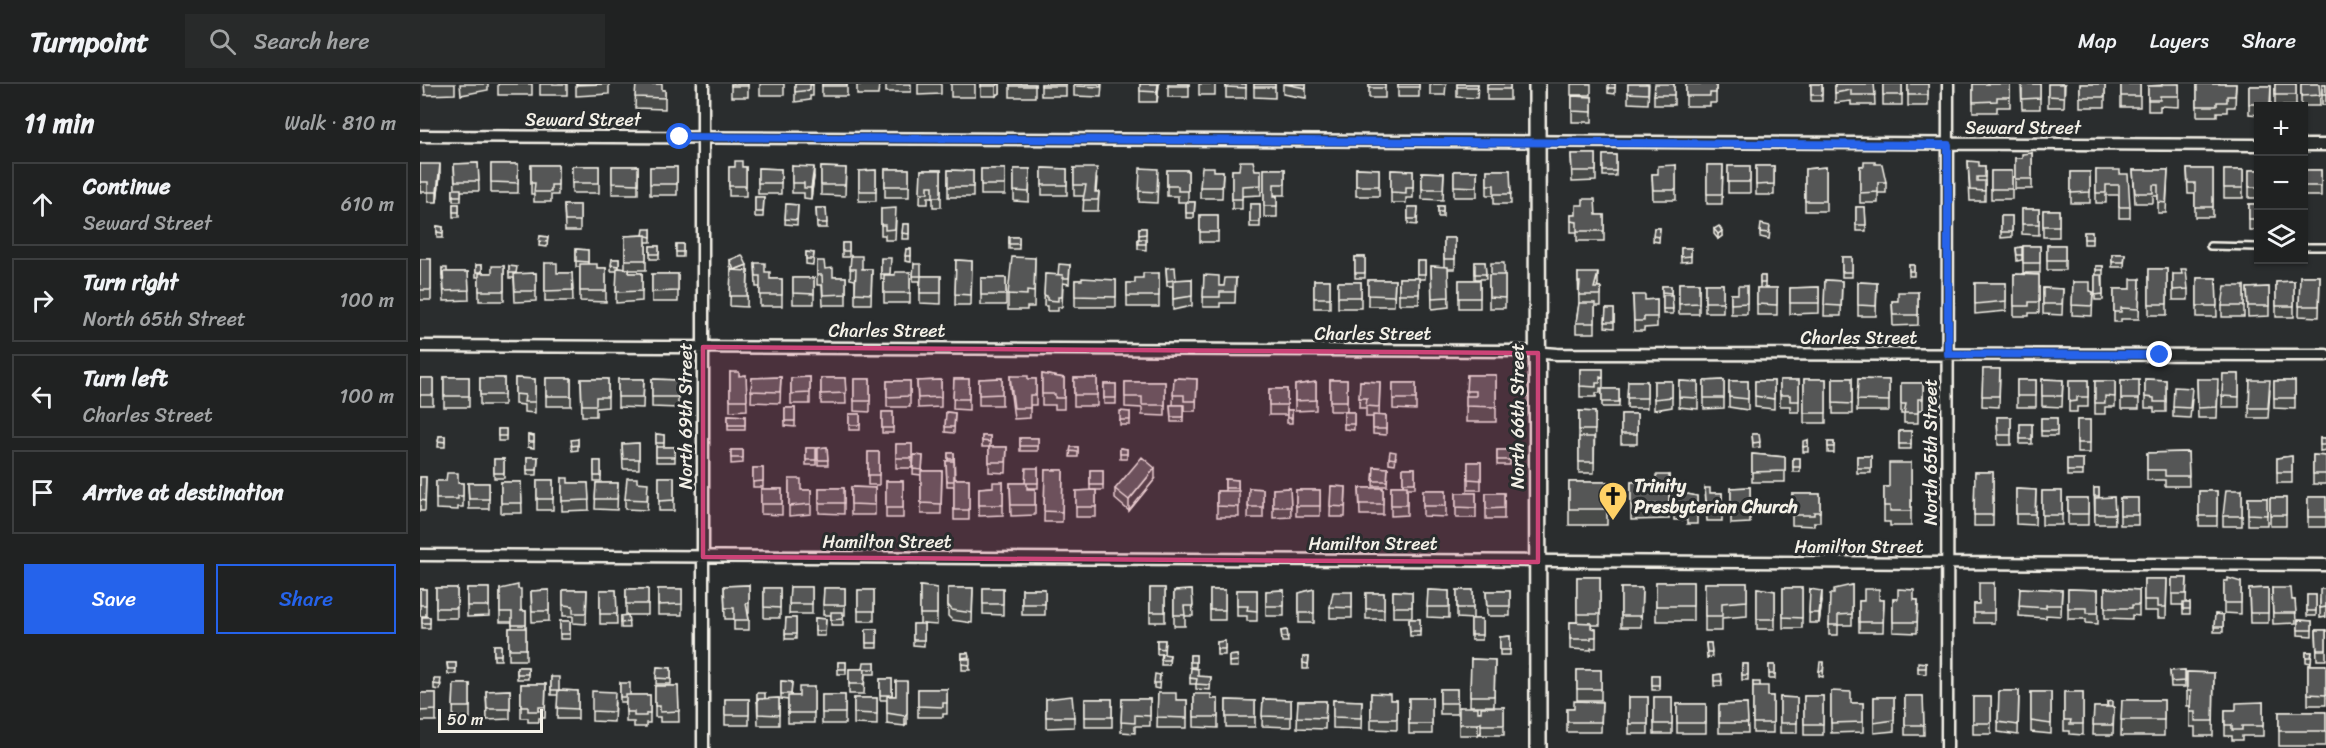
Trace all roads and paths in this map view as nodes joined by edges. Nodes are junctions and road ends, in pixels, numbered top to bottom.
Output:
1 (704, 84) edge
2 (1537, 84) edge
3 (1948, 84) edge
4 (420, 136) edge
5 (704, 137) junction
6 (1538, 142) junction
7 (1948, 145) junction
8 (2254, 145) edge
9 (2308, 145) edge
10 (2326, 145) edge
11 (2210, 246) dead end
12 (2254, 247) edge
13 (2308, 247) edge
14 (2326, 247) edge
15 (420, 346) edge
16 (703, 347) junction
17 (1538, 353) junction
18 (1948, 354) junction
19 (2326, 355) edge
20 (420, 555) edge
21 (703, 557) junction
22 (1538, 562) junction
23 (1946, 564) junction
24 (2326, 565) edge
25 (703, 748) edge
26 (1538, 748) edge
27 (1947, 748) edge

1 - 5 street, North 69th Street
2 - 6 street, North 66th Street
3 - 7 street, North 65th Street
4 - 5 street, Seward Street
5 - 6 street, Seward Street
5 - 16 street, North 69th Street
6 - 7 street, Seward Street
6 - 17 street, North 66th Street
7 - 8 street, Seward Street
7 - 18 street, North 65th Street
9 - 10 street
11 - 12 lane
13 - 14 lane
15 - 16 street, Charles Street
16 - 17 street, Charles Street
16 - 21 street, North 69th Street
17 - 18 street, Charles Street
17 - 22 street, North 66th Street
18 - 19 street, Charles Street
18 - 23 street, North 65th Street
20 - 21 street, Hamilton Street
21 - 22 street, Hamilton Street
21 - 25 street, North 69th Street
22 - 23 street, Hamilton Street
22 - 26 street, North 66th Street
23 - 24 street, Hamilton Street
23 - 27 street, North 65th Street

